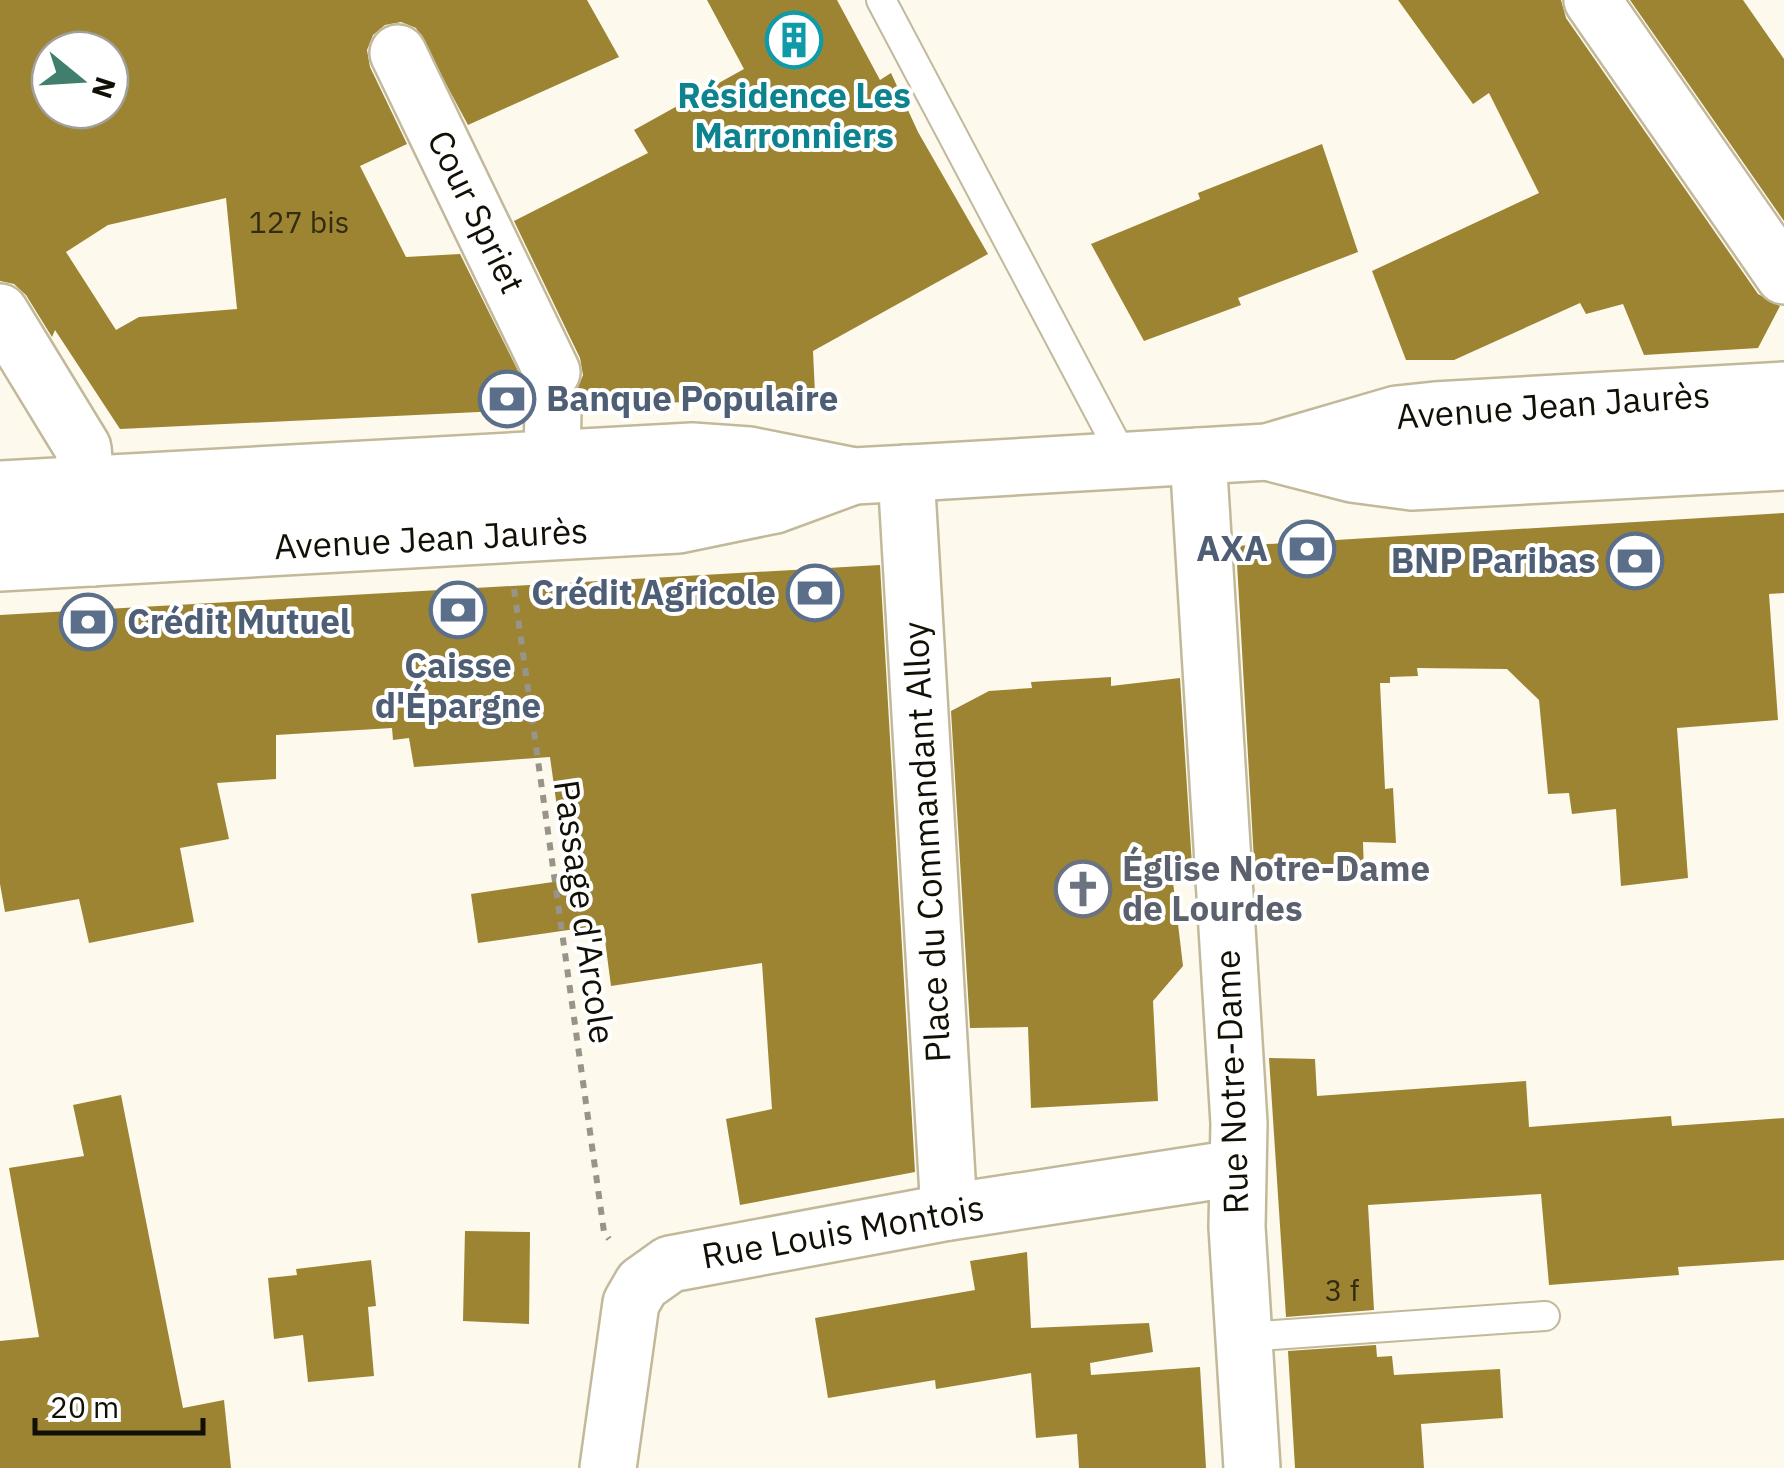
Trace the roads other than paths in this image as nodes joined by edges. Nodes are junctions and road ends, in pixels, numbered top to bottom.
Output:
1 (880, 0) edge
2 (1592, 0) edge
3 (398, 53) dead end
4 (1784, 276) edge
5 (0, 312) edge
6 (1784, 390) edge
7 (552, 413) junction
8 (1784, 422) edge
9 (1267, 452) junction
10 (1198, 456) junction
11 (1125, 460) junction
12 (1784, 462) edge
13 (880, 474) junction
14 (0, 490) edge
15 (91, 521) junction
16 (0, 524) edge
17 (0, 563) edge
18 (1236, 1168) junction
19 (949, 1212) junction
20 (1546, 1316) dead end
21 (1244, 1337) junction
22 (608, 1468) edge
23 (1252, 1468) edge

1 - 11 lane
2 - 4 street
3 - 7 street, Cour Spriet
5 - 15 street
6 - 9 street, Avenue Jean Jaurès
7 - 13 street, Avenue Jean Jaurès
7 - 15 street, Avenue Jean Jaurès
8 - 9 lane
9 - 10 street, Avenue Jean Jaurès
9 - 12 street, Avenue Jean Jaurès
10 - 11 street, Avenue Jean Jaurès
10 - 18 street, Rue Notre-Dame
11 - 13 street, Avenue Jean Jaurès
13 - 15 lane
13 - 15 street, Avenue Jean Jaurès
13 - 19 street, Place du Commandant Alloy
14 - 15 street, Avenue Jean Jaurès
15 - 16 lane
15 - 17 street, Avenue Jean Jaurès
18 - 19 street, Rue Louis Montois
18 - 21 street, Rue Notre-Dame
19 - 22 street, Rue Louis Montois
20 - 21 lane
21 - 23 street, Rue Notre-Dame

